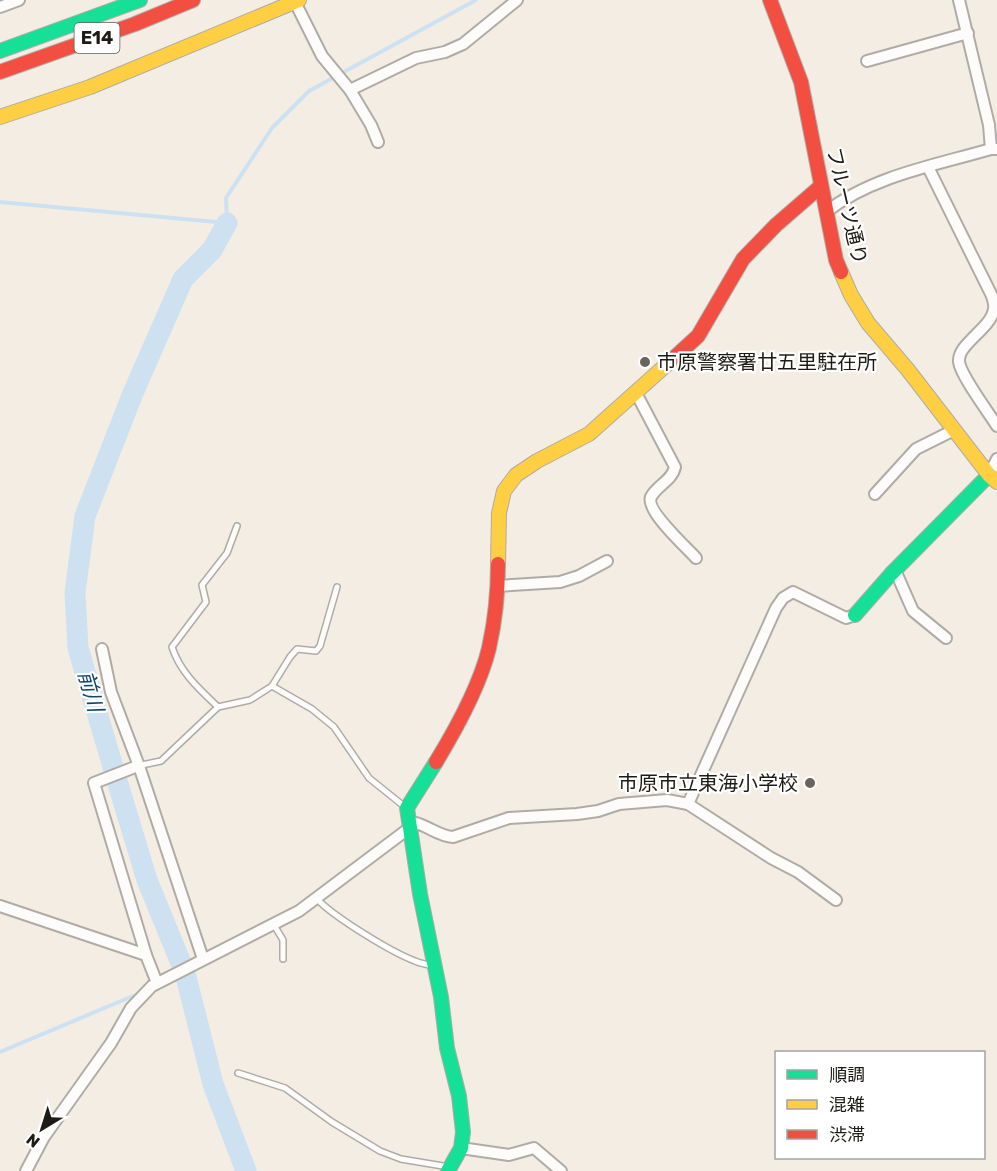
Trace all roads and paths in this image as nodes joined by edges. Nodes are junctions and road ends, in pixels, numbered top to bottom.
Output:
1 (19, 0) edge
2 (140, 0) edge
3 (193, 0) edge
4 (517, 0) edge
5 (770, 0) edge
6 (959, 0) edge
7 (296, 1) edge
8 (0, 7) edge
9 (968, 33) junction
10 (0, 51) edge
11 (867, 62) dead end
12 (0, 72) edge
13 (350, 90) junction
14 (0, 117) edge
15 (378, 142) dead end
16 (994, 149) edge
17 (928, 167) junction
18 (821, 186) junction
19 (826, 212) junction
20 (636, 393) junction
21 (997, 426) edge
22 (954, 430) junction
23 (997, 459) edge
24 (993, 479) edge
25 (875, 494) dead end
26 (237, 526) dead end
27 (696, 558) dead end
28 (607, 561) dead end
29 (895, 570) junction
30 (498, 586) junction
31 (337, 587) dead end
32 (855, 615) joint
33 (946, 638) dead end
34 (102, 650) dead end
35 (272, 686) junction
36 (218, 706) junction
37 (137, 766) junction
38 (688, 804) junction
39 (407, 807) junction
40 (411, 828) junction
41 (317, 899) junction
42 (836, 900) dead end
43 (0, 906) edge
44 (273, 925) junction
45 (146, 955) junction
46 (203, 959) junction
47 (283, 959) dead end
48 (435, 966) junction
49 (157, 983) junction
50 (238, 1073) dead end
51 (461, 1148) junction
52 (450, 1169) edge
53 (26, 1171) edge
54 (561, 1171) edge

1 - 8 street
2 - 10 main road, E14
3 - 12 main road, E14
4 - 13 street
5 - 18 main road, フルーツ通り
6 - 9 street
7 - 13 street
7 - 14 main road
9 - 11 street
9 - 16 street
13 - 15 street
16 - 17 street
17 - 19 street
17 - 21 street
18 - 19 main road, フルーツ通り
18 - 20 main road
19 - 22 main road, フルーツ通り
20 - 27 street
20 - 30 main road
22 - 24 main road, フルーツ通り
22 - 25 street
23 - 24 street
24 - 29 main road
26 - 36 lane
28 - 30 street
29 - 32 main road
29 - 33 street
30 - 39 main road
31 - 35 lane
32 - 38 street
34 - 37 street
35 - 36 lane
35 - 39 lane
36 - 37 lane
37 - 45 street
37 - 46 street
38 - 40 street
38 - 42 street
39 - 40 main road
40 - 41 street
40 - 48 main road
41 - 44 street
41 - 48 lane
43 - 45 street
44 - 46 street
44 - 47 lane
45 - 49 street
46 - 49 street
48 - 51 main road
49 - 53 street
50 - 52 lane
51 - 52 main road
51 - 54 street

